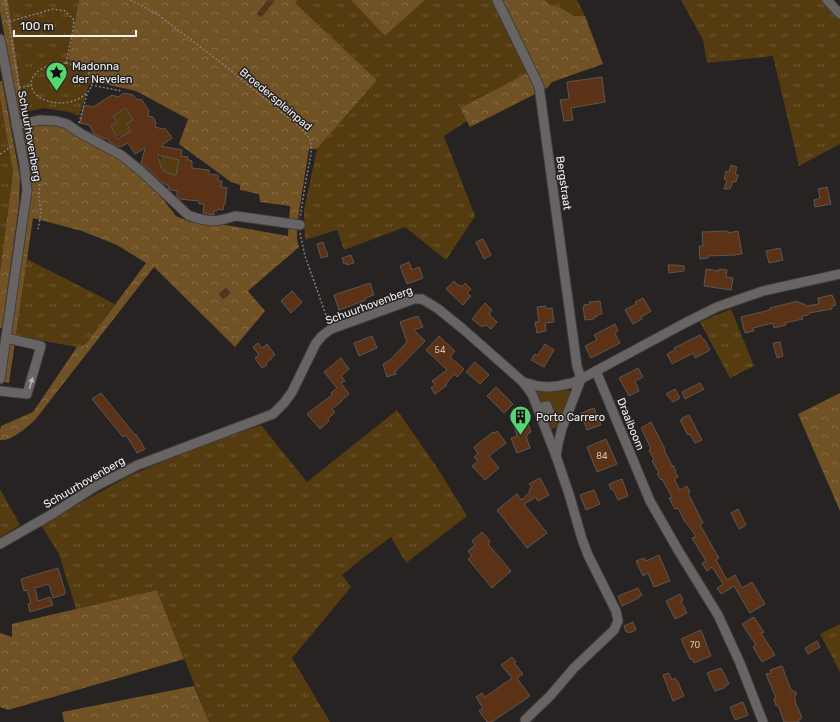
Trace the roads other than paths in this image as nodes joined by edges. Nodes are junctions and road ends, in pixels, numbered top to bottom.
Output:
1 (497, 0) edge
2 (826, 0) edge
3 (840, 14) edge
4 (0, 39) edge
5 (17, 129) junction
6 (300, 225) road end
7 (840, 274) edge
8 (6, 338) junction
9 (596, 371) junction
10 (581, 379) junction
11 (0, 380) edge
12 (522, 382) junction
13 (0, 391) edge
14 (538, 408) junction
15 (551, 418) dead end
16 (556, 456) junction
17 (0, 544) edge
18 (524, 720) dead end
19 (763, 722) edge

1 - 10 street, Bergstraat
2 - 3 street
4 - 5 street, Schuurhovenberg
5 - 6 street
5 - 8 street, Schuurhovenberg
7 - 9 street
8 - 11 street, Schuurhovenberg
13 -> 8 street
9 - 10 street
9 - 19 street, Draaiboom
10 - 12 street
10 - 16 street
12 - 14 street
12 - 17 street, Schuurhovenberg
14 - 15 street
14 - 16 street
16 - 18 street

